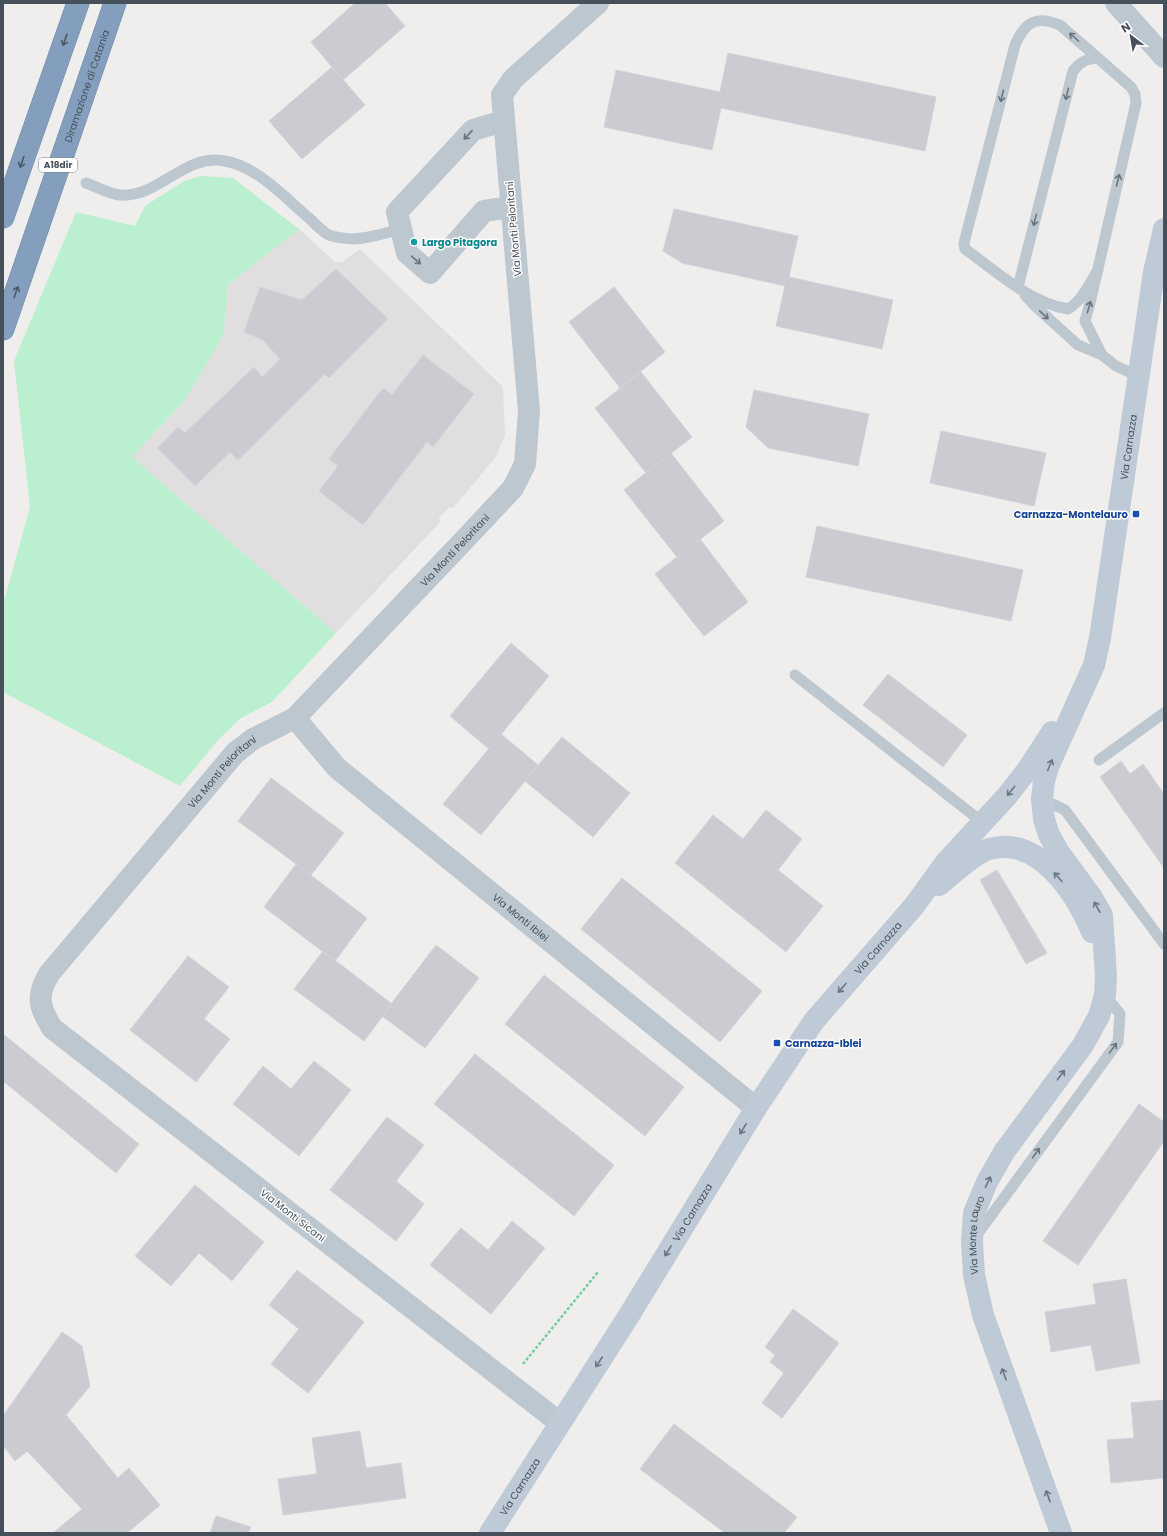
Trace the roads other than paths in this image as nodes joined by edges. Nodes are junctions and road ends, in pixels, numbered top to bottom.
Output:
1 (78, 3) edge
2 (115, 3) edge
3 (598, 3) edge
4 (1116, 3) edge
5 (1164, 57) edge
6 (1098, 58) junction
7 (503, 121) junction
8 (86, 183) dead end
9 (511, 207) junction
10 (3, 217) edge
11 (401, 229) junction
12 (1164, 229) edge
13 (1098, 270) junction
14 (1018, 287) junction
15 (3, 328) edge
16 (1102, 356) junction
17 (1138, 376) junction
18 (1094, 665) junction
19 (795, 675) dead end
20 (1164, 713) edge
21 (295, 718) junction
22 (1100, 760) dead end
23 (1042, 799) junction
24 (982, 822) junction
25 (914, 906) junction
26 (1164, 944) edge
27 (1104, 959) junction
28 (1105, 995) junction
29 (40, 998) joint
30 (756, 1108) junction
31 (972, 1241) junction
32 (560, 1424) junction
33 (490, 1533) edge
34 (1062, 1533) edge

1 -> 10 highway, A18dir
15 -> 2 highway, Diramazione di Catania / A18dir
3 - 7 street, Via Monti Peloritani
4 - 5 street
13 -> 6 lane
6 -> 14 lane
6 -> 14 lane
7 - 9 street, Via Monti Peloritani
7 -> 11 street
8 - 11 lane
11 -> 9 street
9 - 21 street, Via Monti Peloritani
12 - 17 main road, Via Carnazza
13 - 14 lane
16 -> 13 lane
14 -> 16 lane
16 - 17 lane
17 - 18 main road, Via Carnazza
23 -> 18 main road, Via Monte Lauro
18 -> 24 main road
19 - 24 lane
20 - 22 lane
21 - 29 street, Via Monti Peloritani
21 - 30 street, Via Monti Iblei
23 - 26 lane
27 -> 23 main road, Via Monte Lauro
24 - 25 main road
27 -> 25 main road
25 -> 30 main road, Via Carnazza
27 - 28 main road, Via Monte Lauro
31 -> 28 main road, Via Monte Lauro
31 -> 28 lane
29 - 32 street, Via Monti Sicani
30 -> 32 main road, Via Carnazza
34 -> 31 main road, Via Monte Lauro
32 - 33 main road, Via Carnazza

